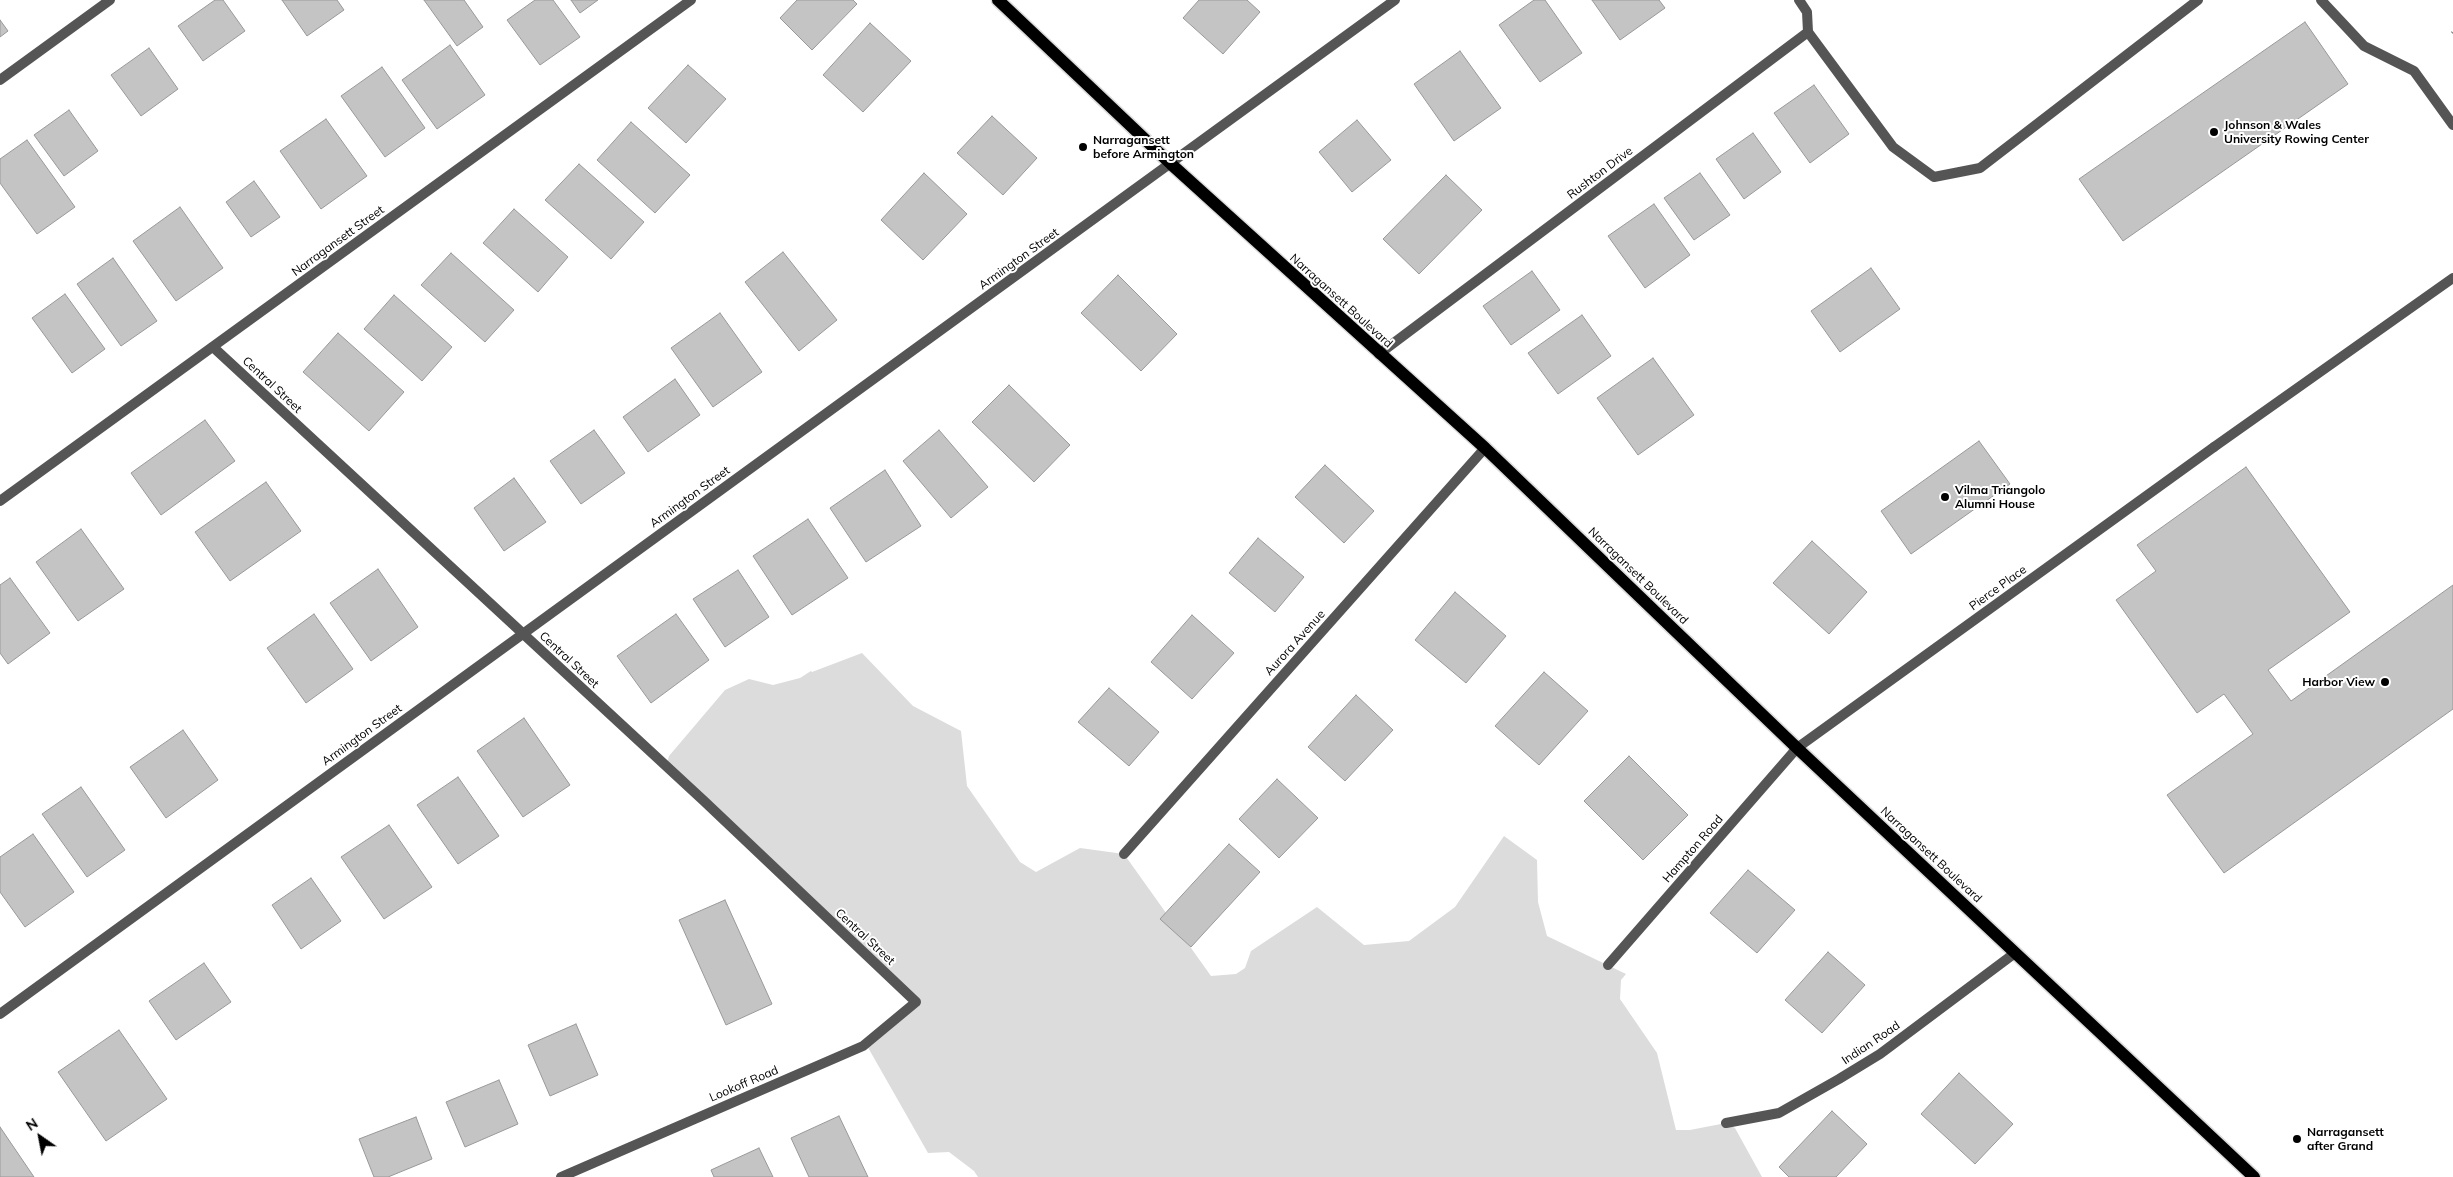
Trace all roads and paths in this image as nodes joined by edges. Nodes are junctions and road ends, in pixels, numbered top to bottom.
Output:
1 (110, 0) edge
2 (691, 0) edge
3 (998, 0) edge
4 (1395, 0) edge
5 (1799, 0) edge
6 (2198, 0) edge
7 (2320, 0) edge
8 (1808, 32) junction
9 (0, 80) edge
10 (2453, 125) edge
11 (1171, 164) junction
12 (2453, 278) edge
13 (212, 347) junction
14 (1379, 354) junction
15 (1485, 448) junction
16 (0, 501) edge
17 (522, 634) junction
18 (1797, 748) junction
19 (1124, 854) dead end
20 (2016, 953) junction
21 (1608, 966) dead end
22 (907, 993) joint
23 (0, 1014) edge
24 (1726, 1123) dead end
25 (561, 1177) edge
26 (2254, 1177) edge

1 - 9 street
2 - 13 street, Narragansett Street
3 - 11 main road, Narragansett Boulevard
4 - 11 street, Armington Street
5 - 8 street
6 - 8 street
7 - 10 street
8 - 14 street, Rushton Drive
11 - 14 main road, Narragansett Boulevard
11 - 17 street, Armington Street
12 - 18 street, Pierce Place
13 - 16 street, Narragansett Street
13 - 17 street, Central Street
14 - 15 main road, Narragansett Boulevard
15 - 18 main road, Narragansett Boulevard
15 - 19 street, Aurora Avenue
17 - 22 street, Central Street
17 - 23 street, Armington Street
18 - 20 main road, Narragansett Boulevard
18 - 21 street, Hampton Road
20 - 24 street, Indian Road
20 - 26 main road, Narragansett Boulevard
22 - 25 street, Lookoff Road

